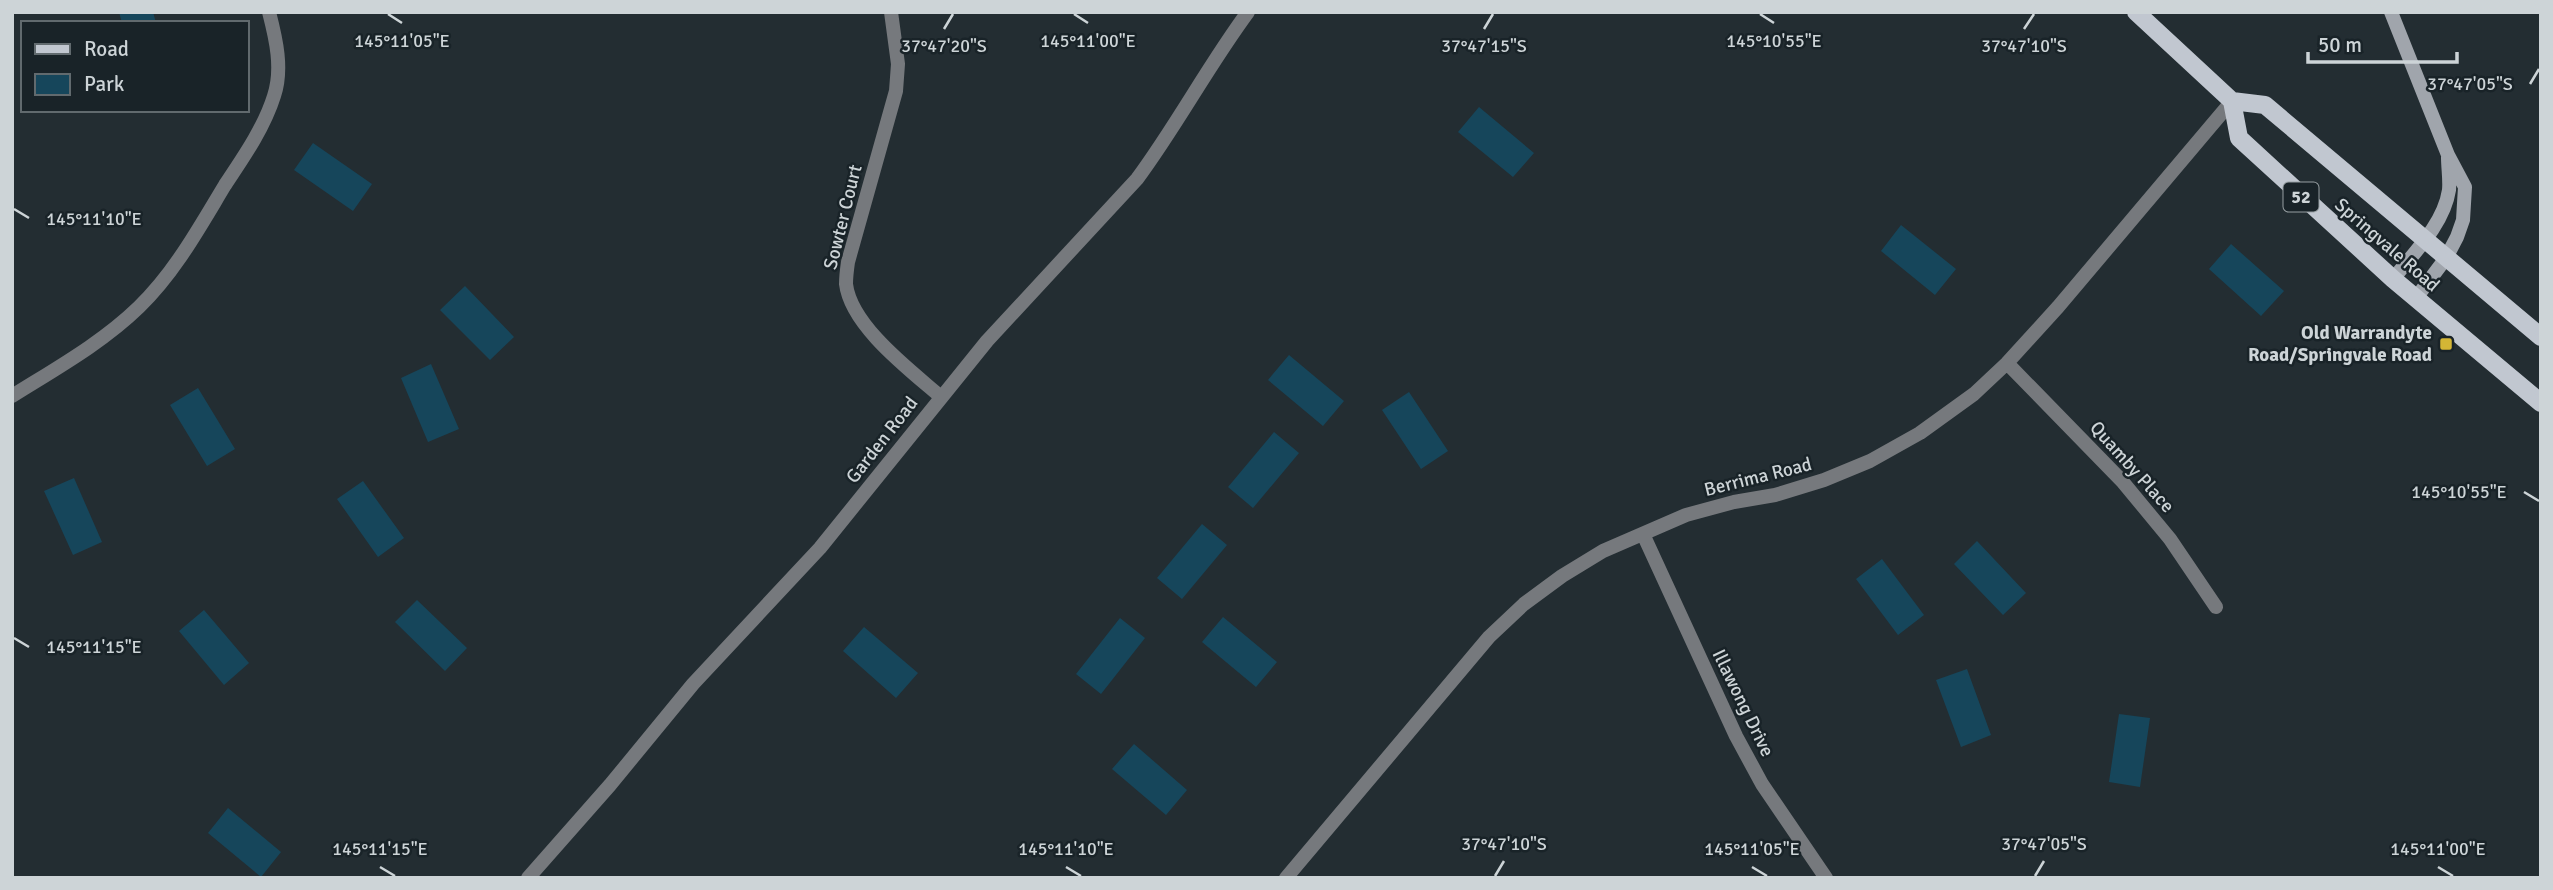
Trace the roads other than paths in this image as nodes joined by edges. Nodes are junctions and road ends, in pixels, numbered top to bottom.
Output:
1 (269, 12) edge
2 (891, 12) edge
3 (1248, 12) edge
4 (2136, 12) edge
5 (2391, 12) edge
6 (2232, 102) junction
7 (2448, 156) junction
8 (2425, 240) junction
9 (2446, 258) junction
10 (2393, 279) junction
11 (2416, 298) junction
12 (2541, 337) edge
13 (2007, 363) junction
14 (12, 396) edge
15 (941, 397) junction
16 (2541, 403) edge
17 (1643, 534) junction
18 (2216, 607) dead end
19 (528, 878) edge
20 (1286, 878) edge
21 (1826, 878) edge

1 - 14 street
2 - 15 street, Sowter Court
3 - 15 street, Garden Road
4 - 6 main road
5 - 7 main road
6 - 8 main road, Springvale Road / 52
6 - 10 main road, Springvale Road / 52
6 - 13 street, Berrima Road
7 - 8 main road
7 - 9 main road
8 - 9 main road, Springvale Road / 52
8 - 10 main road
9 - 11 main road
9 - 12 main road, Springvale Road / 52
10 - 11 main road, Springvale Road / 52
11 - 16 main road, Springvale Road / 52
13 - 17 street, Berrima Road
13 - 18 street, Quamby Place
15 - 19 street, Garden Road
17 - 20 street, Berrima Road
17 - 21 street, Illawong Drive

